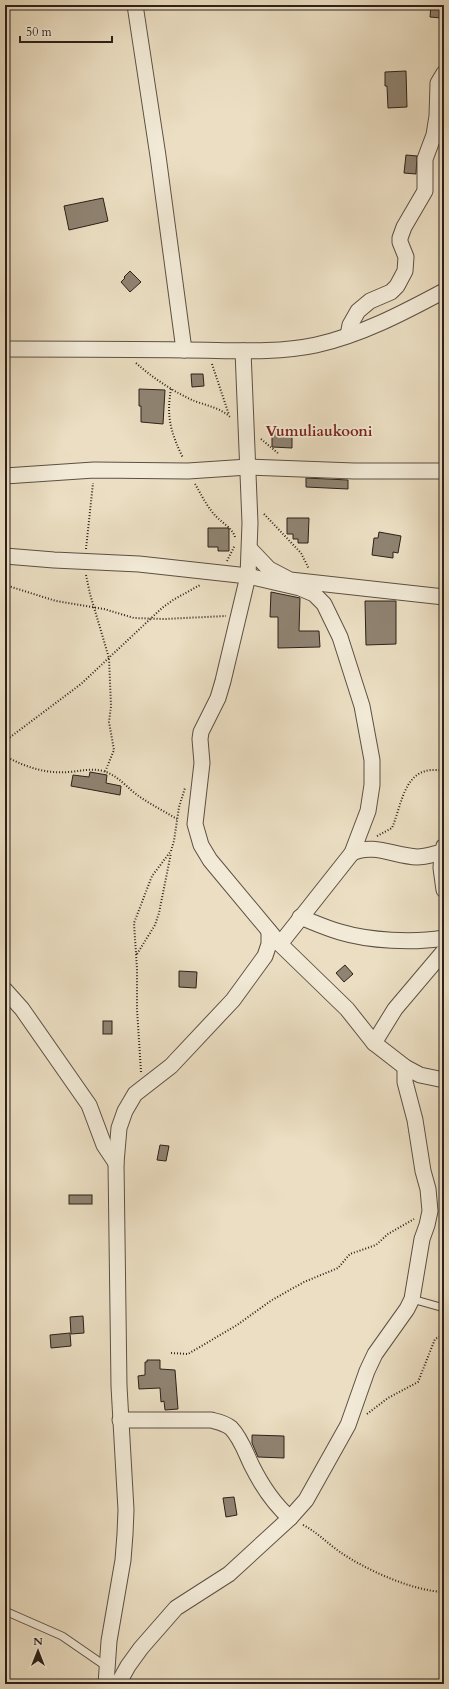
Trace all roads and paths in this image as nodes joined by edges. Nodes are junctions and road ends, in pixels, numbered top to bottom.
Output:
1 (135, 5) edge
2 (444, 73) edge
3 (444, 291) edge
4 (348, 335) junction
5 (5, 349) edge
6 (122, 350) junction
7 (184, 350) junction
8 (207, 350) junction
9 (243, 351) junction
10 (170, 389) junction
11 (246, 428) junction
12 (279, 454) dead end
13 (248, 467) junction
14 (94, 470) junction
15 (188, 471) junction
16 (444, 472) edge
17 (5, 476) edge
18 (250, 500) junction
19 (250, 549) junction
20 (5, 556) edge
21 (84, 561) junction
22 (222, 573) junction
23 (248, 576) junction
24 (203, 583) dead end
25 (314, 583) junction
26 (5, 585) edge
27 (444, 597) edge
28 (94, 608) junction
29 (239, 616) junction
30 (150, 619) junction
31 (109, 658) junction
32 (5, 741) edge
33 (5, 756) edge
34 (444, 771) edge
35 (105, 772) junction
36 (187, 782) dead end
37 (177, 819) junction
38 (443, 849) edge
39 (171, 851) junction
40 (356, 851) junction
41 (442, 868) edge
42 (444, 890) edge
43 (300, 917) junction
44 (268, 931) junction
45 (444, 938) edge
46 (280, 944) junction
47 (444, 951) edge
48 (136, 955) junction
49 (5, 990) edge
50 (374, 1043) junction
51 (405, 1067) junction
52 (444, 1080) edge
53 (142, 1089) junction
54 (116, 1163) junction
55 (430, 1211) junction
56 (412, 1299) junction
57 (444, 1308) edge
58 (444, 1334) edge
59 (171, 1353) dead end
60 (120, 1420) junction
61 (348, 1424) junction
62 (290, 1518) junction
63 (444, 1592) edge
64 (5, 1612) edge
65 (107, 1667) junction
66 (106, 1684) edge
67 (118, 1684) edge

1 - 7 street
2 - 4 street
3 - 4 street
4 - 9 street
5 - 6 street
6 - 7 street
6 - 10 path
7 - 8 street
8 - 9 street
8 - 10 path
9 - 11 street
10 - 15 path
11 - 12 path
11 - 13 street
13 - 15 street
13 - 16 street
13 - 18 street
14 - 15 street
14 - 17 street
14 - 21 path
15 - 22 path
18 - 19 street
18 - 25 path
19 - 23 street
19 - 25 street
20 - 21 street
21 - 22 street
21 - 28 path
22 - 23 street
23 - 29 street
23 - 40 street
24 - 30 path
25 - 27 street
26 - 28 path
28 - 30 path
28 - 31 path
29 - 30 path
29 - 44 street
30 - 31 path
31 - 32 path
31 - 35 path
33 - 35 path
34 - 40 path
35 - 37 path
36 - 37 path
37 - 39 path
38 - 40 street
38 - 41 street
39 - 48 path
39 - 48 path
40 - 43 street
41 - 42 street
43 - 45 street
43 - 46 street
44 - 46 street
44 - 53 street
46 - 50 street
47 - 50 street
48 - 53 path
49 - 54 street
50 - 51 street
51 - 52 street
51 - 55 street
53 - 54 street
54 - 60 street
55 - 56 street
55 - 59 path
56 - 57 lane
56 - 61 street
58 - 61 path
60 - 62 street
60 - 65 street
61 - 62 street
62 - 63 path
62 - 67 street
64 - 65 lane
65 - 66 street

